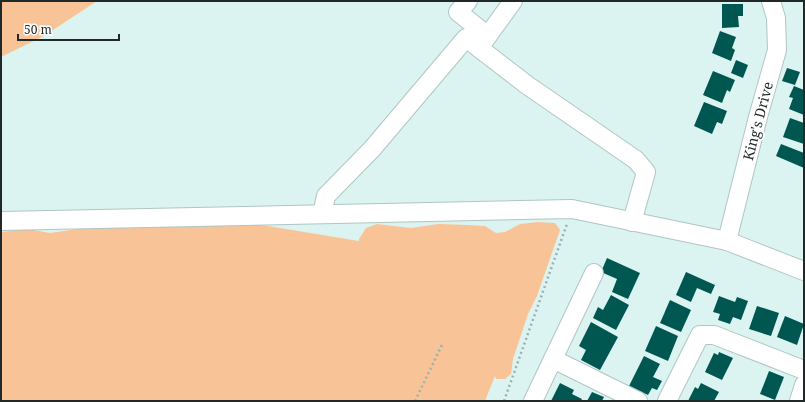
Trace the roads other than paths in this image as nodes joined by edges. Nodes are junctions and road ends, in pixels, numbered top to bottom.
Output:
1 (468, 1) edge
2 (513, 1) edge
3 (771, 1) edge
4 (484, 42) junction
5 (322, 214) junction
6 (1, 221) edge
7 (632, 222) junction
8 (727, 241) junction
9 (804, 271) edge
10 (594, 273) dead end
11 (553, 359) junction
12 (804, 370) edge
13 (804, 385) edge
14 (533, 401) edge
15 (638, 401) edge
16 (667, 401) edge
17 (799, 401) edge

1 - 4 street
2 - 4 street
3 - 8 street, King's Drive
4 - 5 street
4 - 7 street
5 - 6 street
5 - 7 street
7 - 8 street
8 - 9 street
10 - 11 street
11 - 14 street
11 - 15 street
12 - 16 street
13 - 17 street

